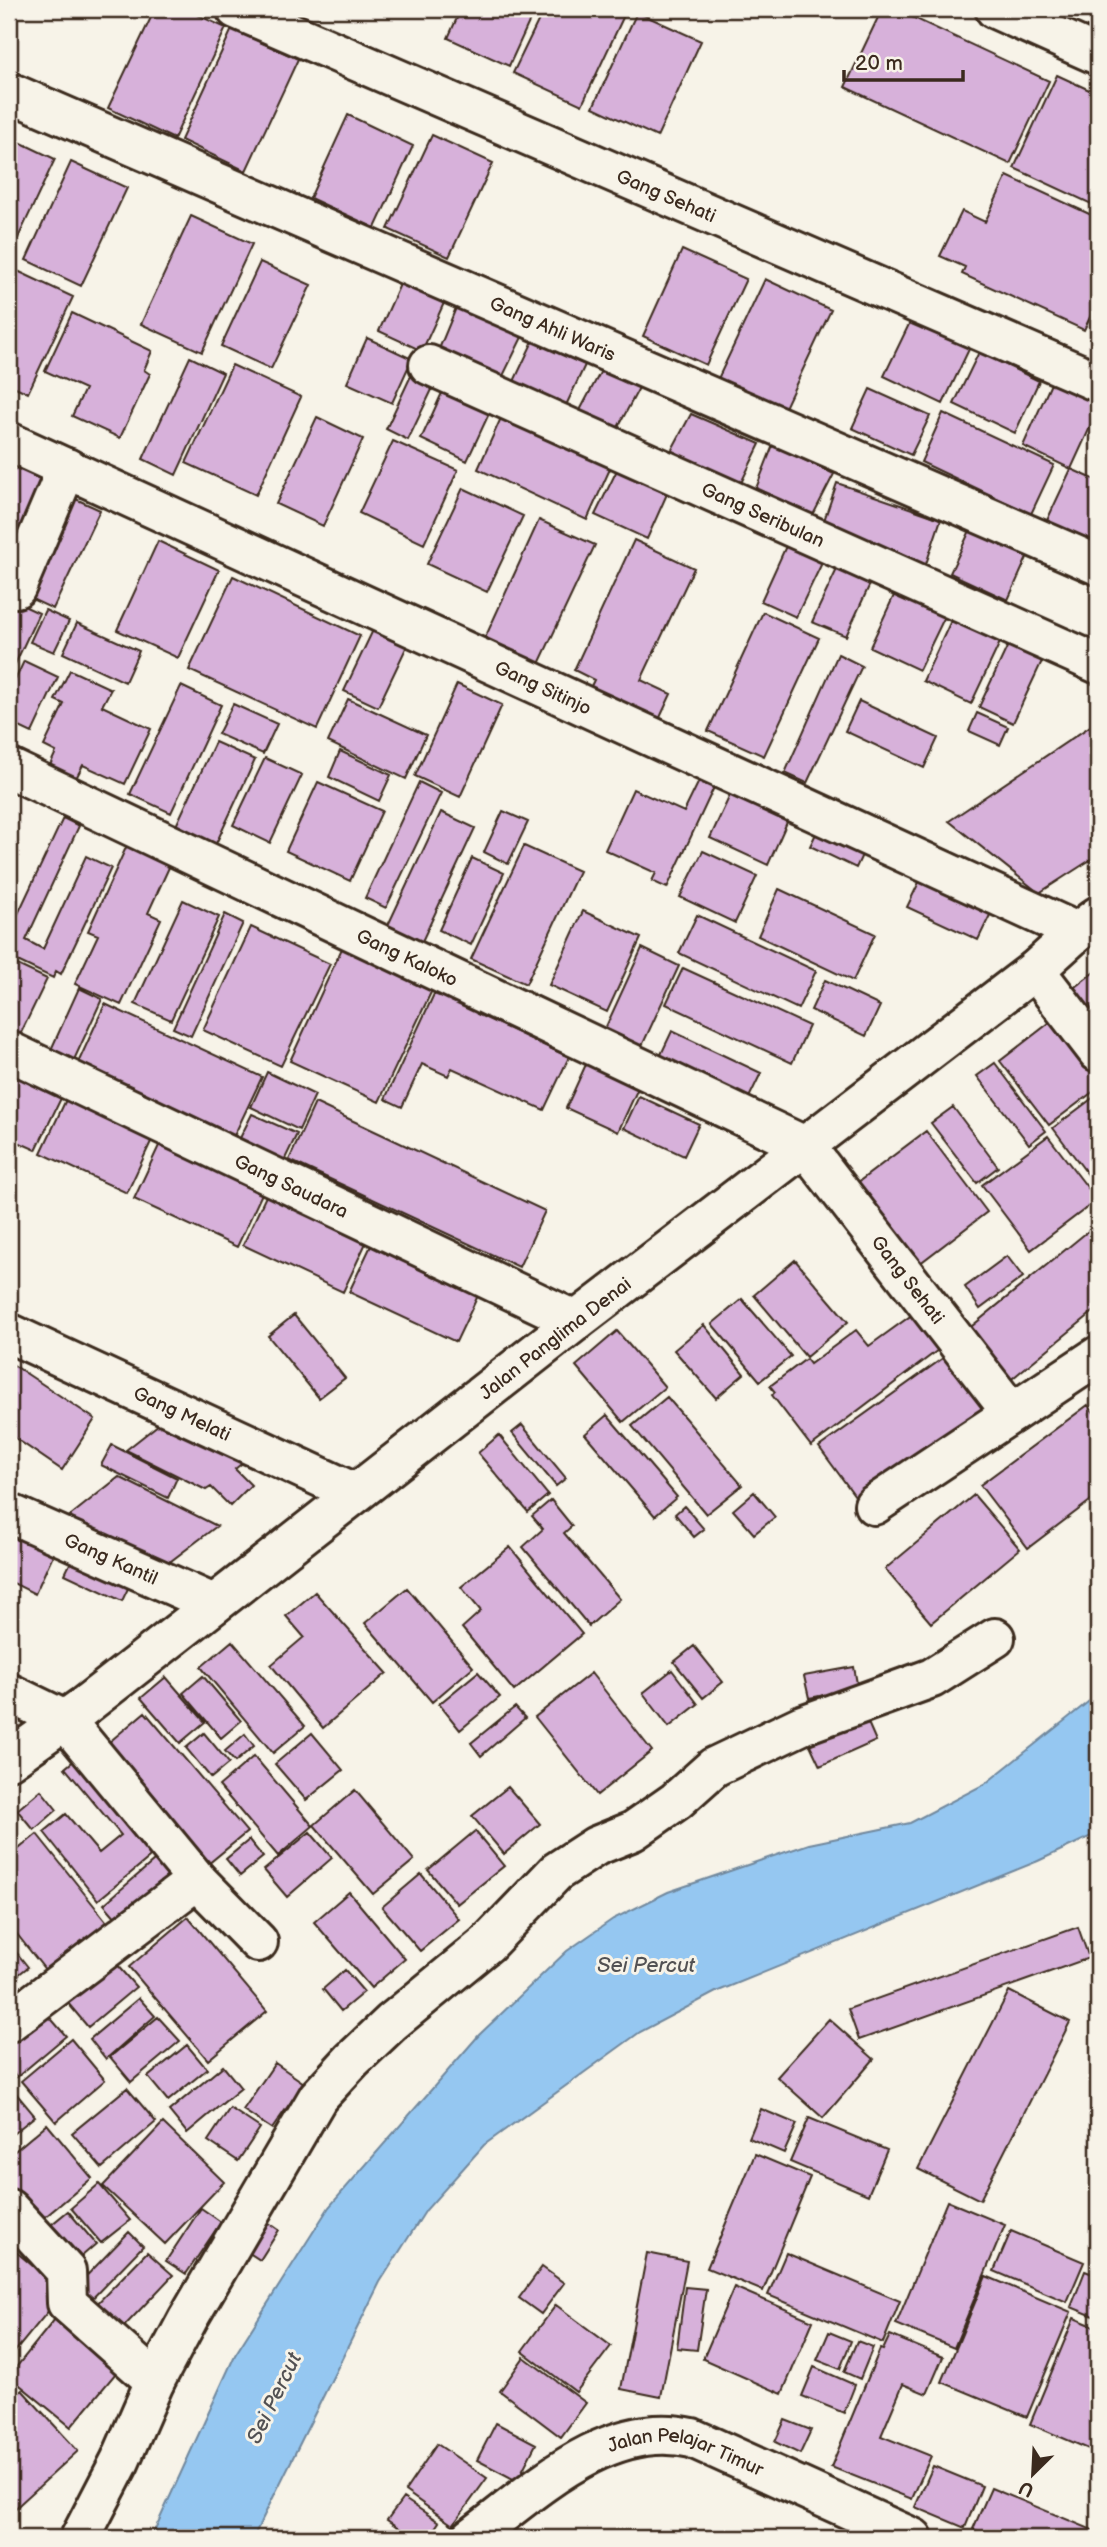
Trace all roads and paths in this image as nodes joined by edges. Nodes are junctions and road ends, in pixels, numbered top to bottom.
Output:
1 (236, 9) edge
2 (995, 9) edge
3 (1098, 55) edge
4 (9, 92) edge
5 (429, 365) dead end
6 (1098, 382) edge
7 (9, 442) edge
8 (67, 468) junction
9 (1098, 565) edge
10 (16, 589) dead end
11 (1098, 664) edge
12 (9, 768) edge
13 (1088, 924) edge
14 (1035, 970) junction
15 (9, 1051) edge
16 (1098, 1052) edge
17 (806, 1146) junction
18 (576, 1321) junction
19 (9, 1333) edge
20 (1098, 1356) edge
21 (1012, 1413) junction
22 (355, 1493) junction
23 (874, 1505) dead end
24 (9, 1513) edge
25 (214, 1604) junction
26 (995, 1638) dead end
27 (9, 1693) edge
28 (65, 1720) junction
29 (9, 1760) edge
30 (197, 1880) junction
31 (258, 1942) dead end
32 (9, 2022) edge
33 (9, 2209) edge
34 (155, 2381) junction
35 (80, 2538) edge
36 (471, 2538) edge
37 (910, 2538) edge

1 - 6 street, Gang Sehati
2 - 3 street
4 - 9 street, Gang Ahli Waris
5 - 11 street, Gang Seribulan
7 - 8 street, Gang Sitinjo
8 - 10 street
8 - 13 street, Gang Sitinjo
12 - 17 street, Gang Kaloko
13 - 14 street, Jalan Panglima Denai
14 - 16 street
14 - 17 street, Jalan Panglima Denai
15 - 18 street, Gang Saudara
17 - 18 street, Jalan Panglima Denai
17 - 21 street, Gang Sehati
18 - 22 street, Jalan Panglima Denai
19 - 22 street, Gang Melati
20 - 21 street
21 - 23 street
22 - 25 street, Jalan Panglima Denai
24 - 25 street, Gang Kantil
25 - 28 street, Jalan Panglima Denai
26 - 34 street
27 - 28 street
28 - 29 street, Jalan Panglima Denai
28 - 30 street
30 - 31 street
30 - 32 street
33 - 34 street
34 - 35 street
36 - 37 street, Jalan Pelajar Timur

